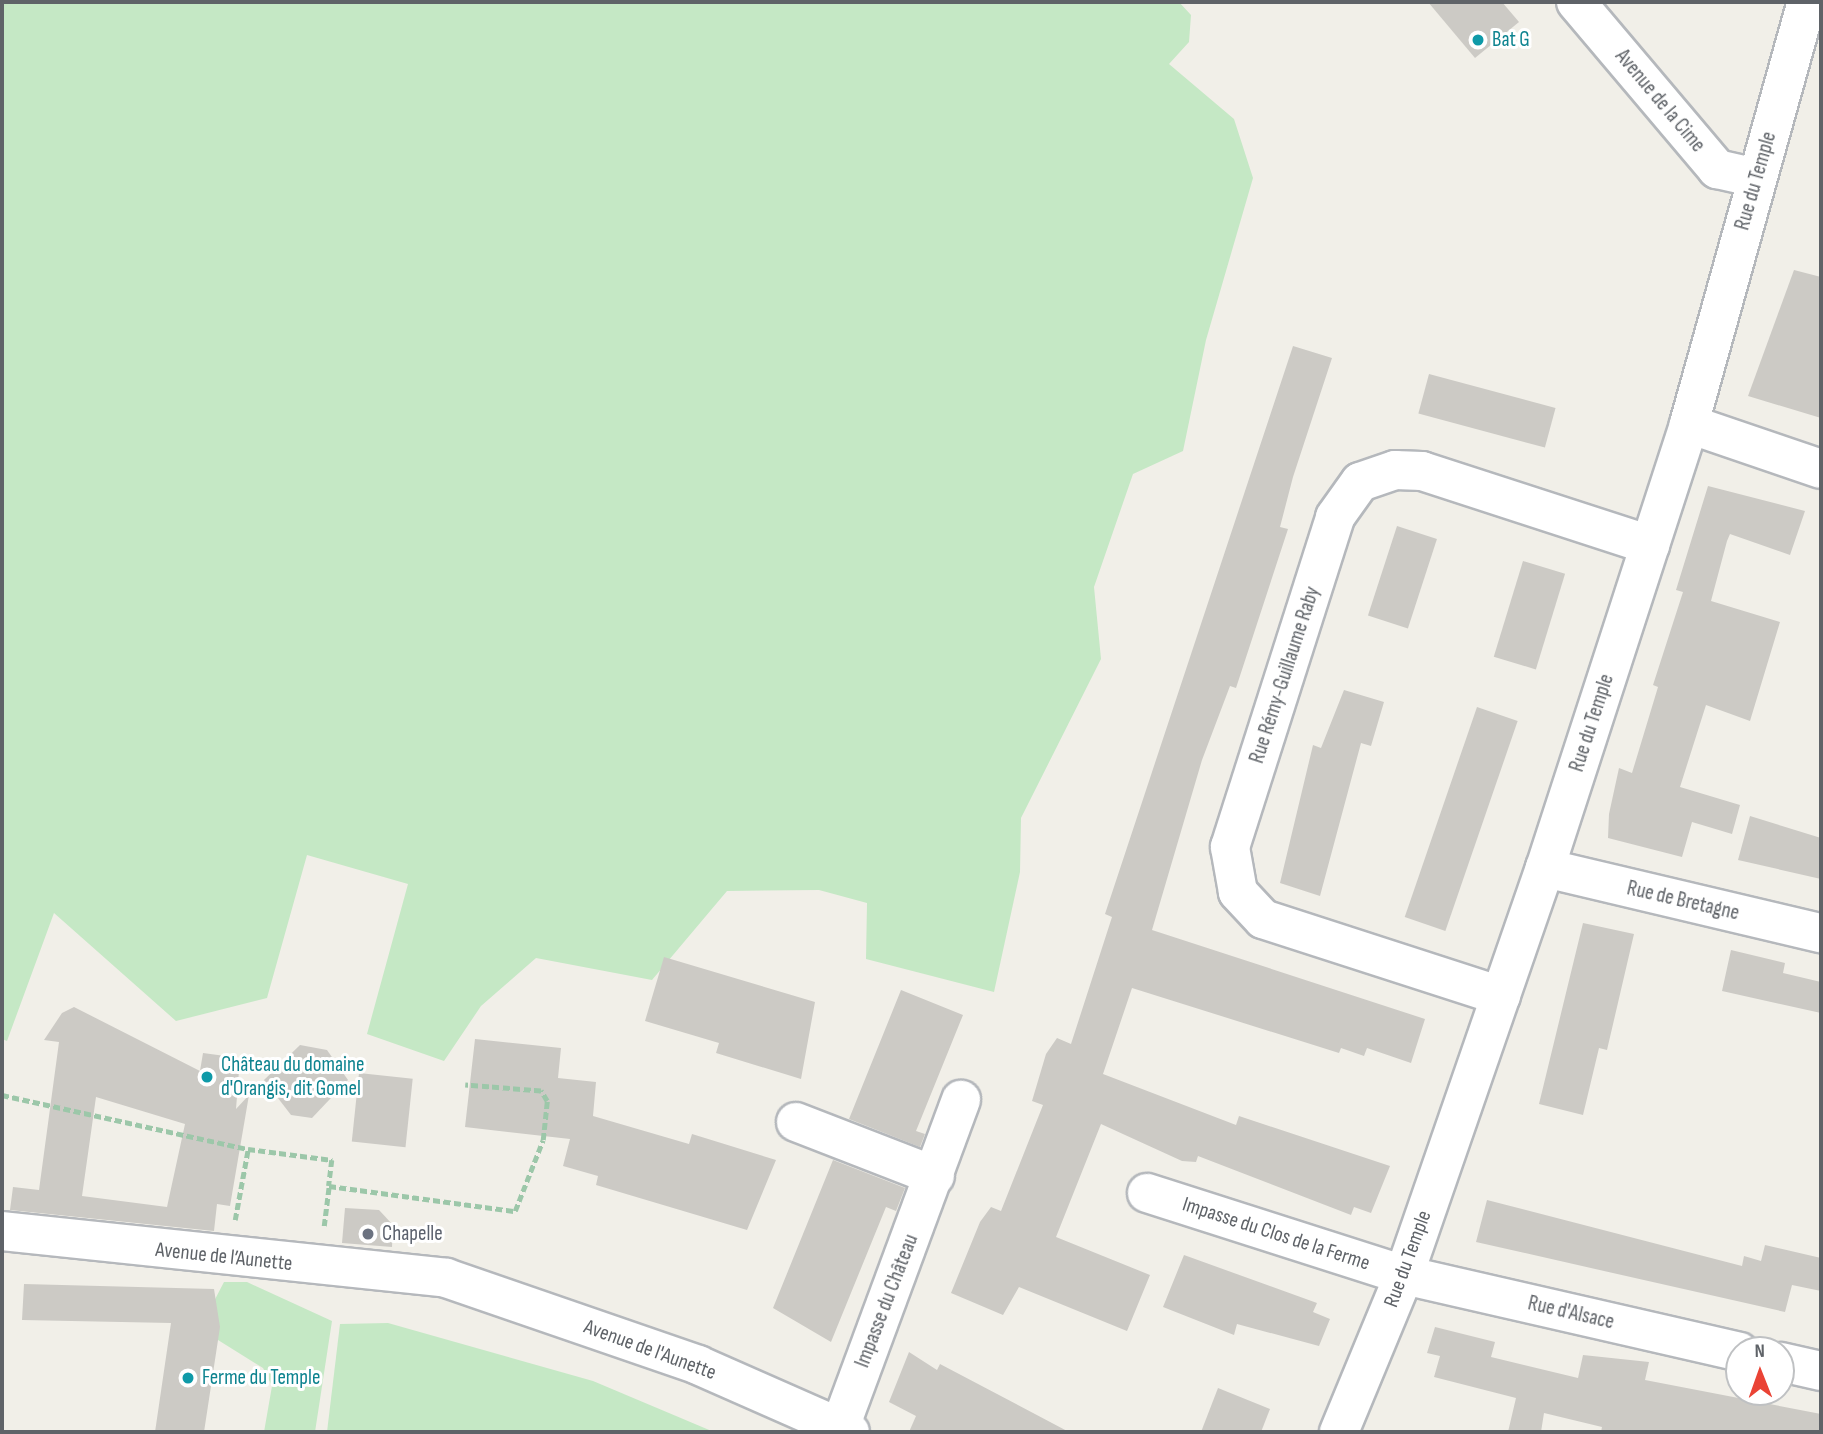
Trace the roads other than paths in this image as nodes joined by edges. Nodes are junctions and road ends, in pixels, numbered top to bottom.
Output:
1 (1576, 2) edge
2 (1807, 2) edge
3 (1757, 178) junction
4 (1689, 424) junction
5 (1821, 468) edge
6 (1650, 545) junction
7 (1545, 868) junction
8 (1821, 933) edge
9 (1500, 996) junction
10 (961, 1100) dead end
11 (796, 1122) dead end
12 (935, 1176) junction
13 (1147, 1193) dead end
14 (2, 1231) edge
15 (1404, 1275) junction
16 (446, 1278) joint
17 (1725, 1349) edge
18 (1795, 1365) edge
19 (1821, 1371) edge
20 (845, 1429) edge
21 (1339, 1432) edge

1 - 3 street, Avenue de la Cime
2 - 3 street, Rue du Temple
3 - 4 street, Rue du Temple
4 - 5 street
4 - 6 street, Rue du Temple
6 - 7 street, Rue du Temple
6 - 9 street, Rue Rémy-Guillaume Raby
7 - 8 street, Rue de Bretagne
7 - 9 street, Rue du Temple
9 - 15 street, Rue du Temple
10 - 12 street, Impasse du Château
11 - 12 street
12 - 20 street, Impasse du Château
13 - 15 street, Impasse du Clos de la Ferme
14 - 16 street, Avenue de l’Aunette
15 - 17 street, Rue d'Alsace
15 - 21 street, Rue du Temple
16 - 20 street, Avenue de l'Aunette
18 - 19 street

